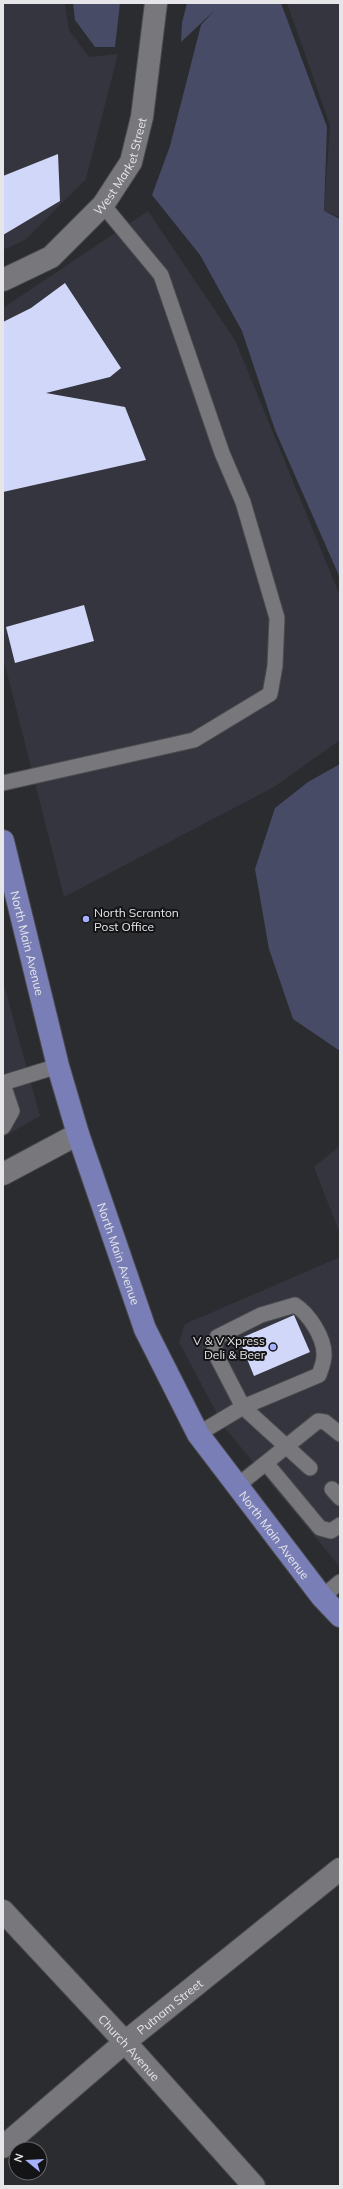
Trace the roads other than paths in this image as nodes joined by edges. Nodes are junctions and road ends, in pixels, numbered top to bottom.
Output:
1 (156, 3) edge
2 (103, 205) junction
3 (3, 280) edge
4 (3, 783) edge
5 (3, 841) edge
6 (58, 1066) junction
7 (3, 1083) edge
8 (3, 1127) edge
9 (78, 1134) junction
10 (3, 1174) edge
11 (243, 1407) junction
12 (198, 1434) junction
13 (340, 1434) edge
14 (285, 1446) junction
15 (266, 1463) junction
16 (310, 1468) dead end
17 (237, 1486) junction
18 (340, 1526) edge
19 (340, 1582) edge
20 (322, 1597) junction
21 (340, 1616) edge
22 (340, 1869) edge
23 (3, 1911) edge
24 (126, 2042) junction
25 (3, 2147) edge
26 (254, 2186) edge

1 - 2 street, West Market Street
2 - 3 street, West Market Street
2 - 4 lane
5 - 6 main road, North Main Avenue
6 - 7 lane
6 - 9 main road, North Main Avenue
7 - 8 lane
9 - 10 street
9 - 12 main road, North Main Avenue
11 - 11 lane
11 - 12 lane
11 - 14 lane
12 - 17 main road, North Main Avenue
13 - 14 lane
14 - 15 lane
14 - 16 lane
15 - 17 lane
15 - 18 lane
17 - 20 main road, North Main Avenue
19 - 20 lane
20 - 21 main road, North Main Avenue
22 - 24 street, Putnam Street
23 - 24 street, Church Avenue
24 - 25 street, Putnam Street
24 - 26 street, Church Avenue

